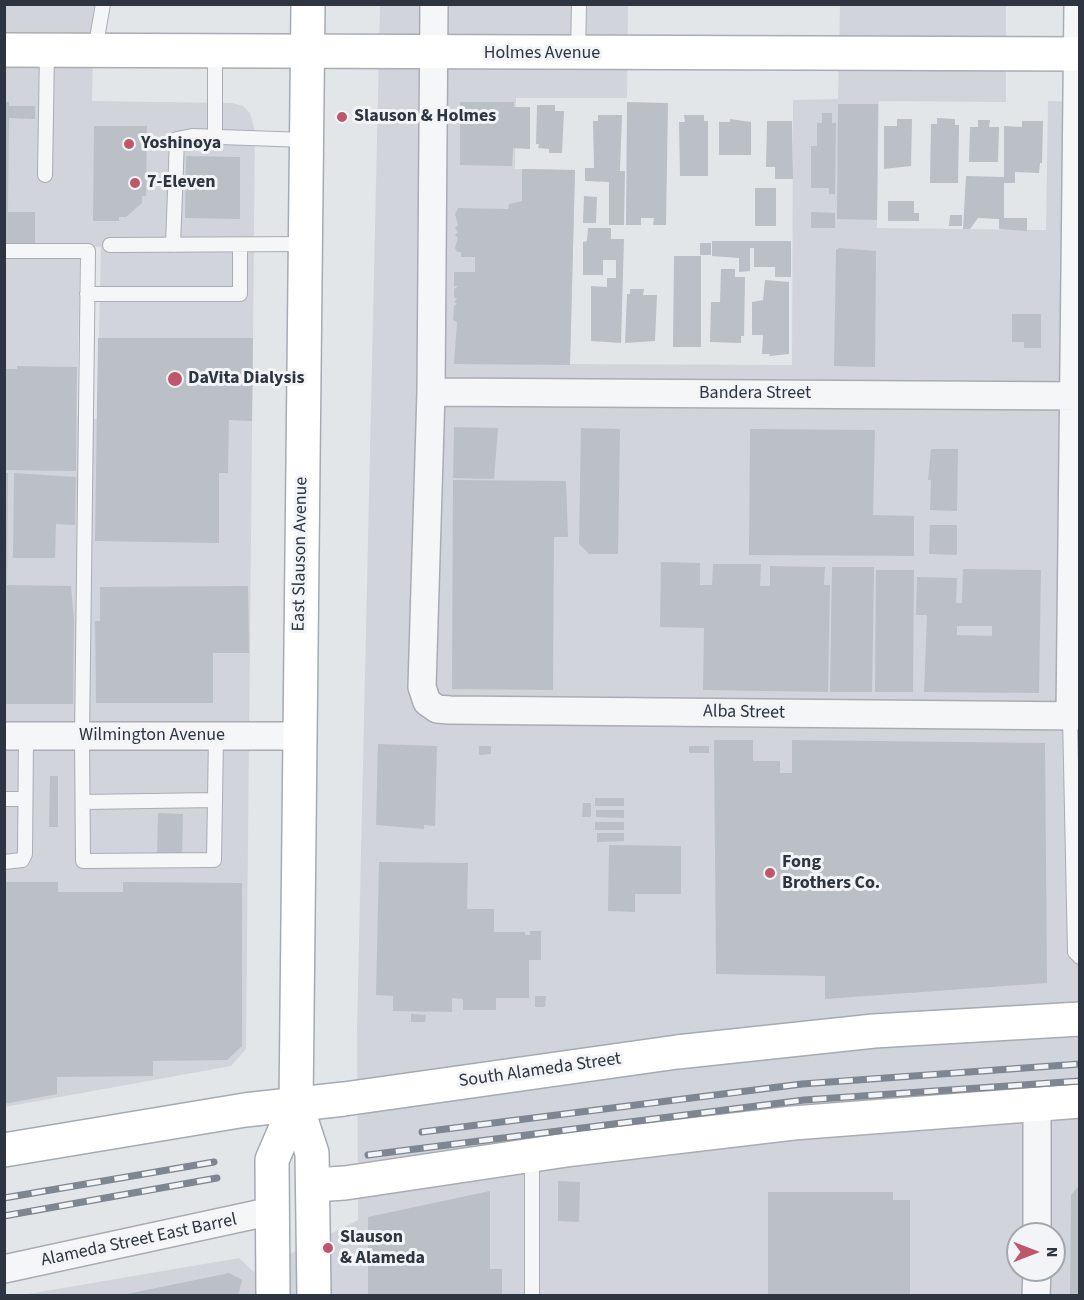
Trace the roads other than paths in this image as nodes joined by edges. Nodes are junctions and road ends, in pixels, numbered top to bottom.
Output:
1 (102, 4) edge
2 (308, 4) edge
3 (434, 4) edge
4 (579, 4) edge
5 (1078, 4) edge
6 (4, 50) edge
7 (47, 51) junction
8 (95, 51) junction
9 (215, 52) junction
10 (308, 52) junction
11 (434, 54) junction
12 (578, 54) junction
13 (1078, 54) edge
14 (215, 137) junction
15 (306, 140) junction
16 (45, 175) dead end
17 (305, 244) junction
18 (110, 245) dead end
19 (173, 245) junction
20 (240, 245) junction
21 (4, 250) edge
22 (87, 294) junction
23 (431, 392) junction
24 (1076, 396) edge
25 (1076, 564) edge
26 (1075, 716) edge
27 (15, 736) edge
28 (82, 736) junction
29 (216, 736) junction
30 (299, 736) junction
31 (4, 799) edge
32 (26, 799) junction
33 (215, 800) junction
34 (82, 802) junction
35 (4, 862) edge
36 (1080, 957) edge
37 (1080, 1019) edge
38 (1080, 1101) edge
39 (296, 1104) junction
40 (1037, 1104) junction
41 (4, 1150) edge
42 (532, 1156) junction
43 (313, 1185) junction
44 (272, 1211) junction
45 (1037, 1222) edge
46 (4, 1269) edge
47 (273, 1296) edge
48 (314, 1296) edge
49 (532, 1296) edge

1 - 8 lane
2 - 10 main road, East Slauson Avenue
3 - 11 street
4 - 12 lane
5 - 13 street
6 - 7 main road, Holmes Avenue
7 - 8 main road, Holmes Avenue
7 - 16 lane
8 - 9 main road, Holmes Avenue
9 - 10 main road, Holmes Avenue
9 - 14 lane
10 - 11 main road, Holmes Avenue
10 - 15 main road, East Slauson Avenue
11 - 12 main road, Holmes Avenue
11 - 23 street
12 - 13 main road, Holmes Avenue
13 - 24 street
14 - 15 lane
14 - 19 lane
15 - 17 main road, East Slauson Avenue
17 - 20 lane
17 - 30 main road, East Slauson Avenue
18 - 19 lane
19 - 20 lane
20 - 22 lane
21 - 22 lane
22 - 28 lane
23 - 24 street, Bandera Street
23 - 26 street, Alba Street
24 - 25 street
25 - 26 street
26 - 36 lane
27 - 28 street, Wilmington Avenue
27 - 32 lane
28 - 29 street, Wilmington Avenue
28 - 34 lane
29 - 30 street, Wilmington Avenue
29 - 33 lane
30 - 39 main road, East Slauson Avenue
31 - 32 lane
32 - 35 lane
33 - 34 lane
33 - 34 lane
37 - 39 main road, South Alameda Street
38 - 40 main road
39 - 41 main road, South Alameda Street
39 - 43 main road, East Slauson Avenue
39 - 44 main road, East Slauson Avenue
40 - 42 main road
40 - 45 street
42 - 43 main road
42 - 49 lane
43 - 48 main road, East Slauson Avenue
44 - 46 street, Alameda Street East Barrel
44 - 47 main road, East Slauson Avenue

